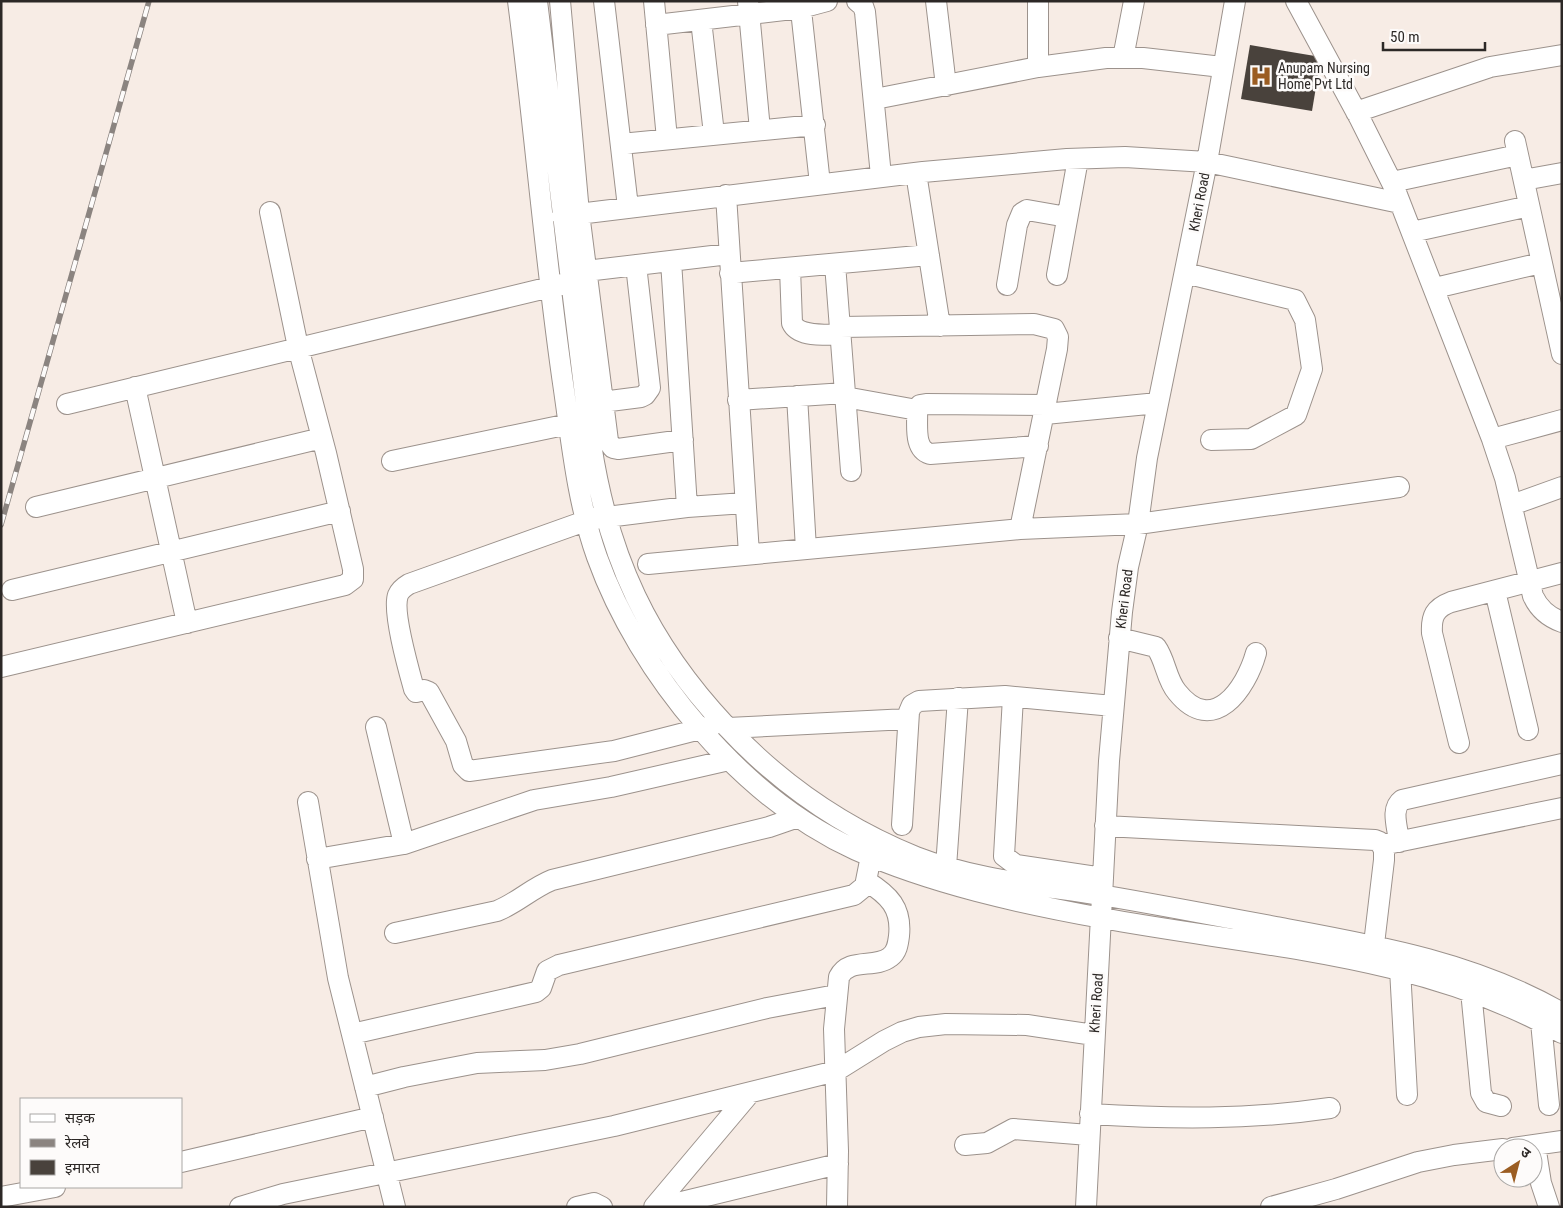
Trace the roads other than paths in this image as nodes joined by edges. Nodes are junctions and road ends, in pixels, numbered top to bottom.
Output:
1 (518, 1) edge
2 (537, 1) edge
3 (560, 1) edge
4 (604, 1) edge
5 (654, 1) edge
6 (827, 1) edge
7 (857, 1) edge
8 (936, 1) edge
9 (1038, 1) edge
10 (1134, 1) edge
11 (1235, 1) edge
12 (1296, 1) edge
13 (800, 4) edge
14 (749, 8) edge
15 (701, 20) junction
16 (656, 25) junction
17 (1562, 55) edge
18 (1123, 58) junction
19 (1222, 67) junction
20 (1038, 68) junction
21 (946, 86) junction
22 (875, 99) junction
23 (1356, 112) junction
24 (815, 125) junction
25 (760, 130) junction
26 (714, 134) junction
27 (667, 139) junction
28 (621, 144) junction
29 (1078, 159) junction
30 (1206, 162) junction
31 (916, 172) junction
32 (1562, 173) edge
33 (881, 176) junction
34 (1524, 180) junction
35 (1392, 182) junction
36 (820, 184) junction
37 (726, 195) junction
38 (1400, 203) junction
39 (1529, 206) junction
40 (628, 207) junction
41 (270, 212) dead end
42 (571, 214) junction
43 (1068, 217) junction
44 (1412, 232) junction
45 (929, 255) junction
46 (671, 261) junction
47 (1541, 263) junction
48 (730, 264) junction
49 (835, 264) junction
50 (636, 265) junction
51 (790, 268) junction
52 (1185, 273) junction
53 (1057, 275) dead end
54 (566, 282) junction
55 (1007, 285) dead end
56 (1435, 288) junction
57 (940, 326) junction
58 (841, 331) junction
59 (298, 347) junction
60 (1562, 354) edge
61 (135, 387) junction
62 (845, 395) junction
63 (797, 396) junction
64 (738, 400) junction
65 (602, 402) junction
66 (1158, 403) junction
67 (67, 404) dead end
68 (917, 410) junction
69 (1045, 410) junction
70 (1562, 420) edge
71 (569, 424) junction
72 (322, 438) junction
73 (1492, 439) junction
74 (683, 440) junction
75 (1211, 440) dead end
76 (1038, 446) junction
77 (392, 462) dead end
78 (851, 471) dead end
79 (155, 479) junction
80 (1398, 487) dead end
81 (1562, 487) edge
82 (745, 503) junction
83 (1512, 505) junction
84 (687, 507) junction
85 (36, 508) dead end
86 (340, 511) junction
87 (595, 518) junction
88 (1138, 524) junction
89 (1020, 530) junction
90 (806, 550) junction
91 (171, 552) junction
92 (749, 554) junction
93 (648, 564) dead end
94 (1562, 573) edge
95 (1530, 582) junction
96 (12, 590) dead end
97 (1495, 590) junction
98 (187, 622) junction
99 (1562, 622) edge
100 (1119, 638) junction
101 (1256, 654) dead end
102 (1, 667) edge
103 (1013, 697) junction
104 (958, 698) junction
105 (1113, 706) junction
106 (908, 719) junction
107 (715, 726) junction
108 (376, 727) dead end
109 (1528, 730) dead end
110 (1459, 743) dead end
111 (729, 760) junction
112 (1562, 764) edge
113 (308, 802) dead end
114 (1562, 808) edge
115 (798, 817) junction
116 (902, 825) dead end
117 (1105, 826) junction
118 (404, 844) junction
119 (1391, 844) junction
120 (870, 856) junction
121 (318, 859) junction
122 (946, 867) junction
123 (866, 882) junction
124 (1102, 901) junction
125 (395, 933) dead end
126 (1374, 944) junction
127 (1400, 969) junction
128 (1470, 991) junction
129 (836, 995) junction
130 (1562, 1013) edge
131 (1541, 1022) junction
132 (1562, 1033) edge
133 (352, 1034) junction
134 (1094, 1035) junction
135 (836, 1071) junction
136 (365, 1087) junction
137 (750, 1093) junction
138 (1407, 1095) dead end
139 (1549, 1105) dead end
140 (1501, 1106) dead end
141 (1330, 1108) dead end
142 (1090, 1114) junction
143 (372, 1118) junction
144 (1089, 1135) junction
145 (1562, 1141) edge
146 (1543, 1144) edge
147 (965, 1146) dead end
148 (1493, 1151) edge
149 (182, 1162) edge
150 (838, 1164) junction
151 (387, 1173) junction
152 (50, 1188) edge
153 (1543, 1188) edge
154 (1, 1197) edge
155 (240, 1207) edge
156 (395, 1207) edge
157 (577, 1207) edge
158 (602, 1207) edge
159 (654, 1207) edge
160 (661, 1207) edge
161 (837, 1207) edge
162 (1086, 1207) edge
163 (1271, 1207) edge
164 (1549, 1207) edge

1 - 54 street
2 - 42 street
3 - 42 street
4 - 28 street
5 - 16 street
6 - 13 street
7 - 22 street
8 - 21 street
9 - 20 street
10 - 18 street
11 - 19 street, Kheri Road
12 - 23 street
13 - 14 street
13 - 24 street
14 - 15 street
14 - 25 street
15 - 16 street
15 - 26 street
16 - 27 street
17 - 23 street
18 - 19 street
18 - 20 street
19 - 30 street, Kheri Road
20 - 21 street
21 - 22 street
22 - 33 street
23 - 35 street
24 - 25 street
24 - 36 street
25 - 26 street
26 - 27 street
27 - 28 street
28 - 40 street
29 - 30 street
29 - 31 street
29 - 43 street
30 - 38 street
30 - 52 street, Kheri Road
31 - 33 street
31 - 45 street
32 - 34 street
33 - 36 street
34 - 35 street
34 - 39 street
35 - 38 street
36 - 37 street
37 - 40 street
37 - 48 street
38 - 44 street
39 - 44 street
39 - 47 street
40 - 42 street
41 - 59 street
42 - 54 street
43 - 53 street
43 - 55 street
44 - 56 street
45 - 49 street
45 - 57 street
46 - 48 street
46 - 50 street
46 - 74 street
47 - 56 street
47 - 60 street
48 - 51 street
48 - 64 street
49 - 51 street
49 - 58 street
50 - 54 street
50 - 65 street
51 - 58 street
52 - 66 street, Kheri Road
52 - 75 street
54 - 59 street
54 - 65 street
54 - 71 street
54 - 87 street
56 - 73 street
57 - 58 street
57 - 69 street
58 - 62 street
59 - 61 street
59 - 72 street
61 - 67 street
61 - 79 street
62 - 63 street
62 - 68 street
62 - 78 street
63 - 64 street
63 - 90 street
64 - 82 street
65 - 74 street
66 - 69 street
66 - 88 street, Kheri Road
68 - 69 street
68 - 76 street
69 - 76 street
70 - 73 street
71 - 77 street
71 - 87 street
72 - 79 street
72 - 86 street
73 - 83 street
74 - 84 street
76 - 89 street
79 - 85 street
79 - 91 street
80 - 88 street
81 - 83 street
82 - 84 street
82 - 92 street
83 - 95 street
84 - 87 street
86 - 91 street
86 - 98 street
87 - 107 street
87 - 107 street
88 - 89 street
88 - 100 street, Kheri Road
89 - 90 street
90 - 92 street
91 - 96 street
91 - 98 street
92 - 93 street
94 - 95 street
95 - 97 street
95 - 99 street
97 - 109 street
97 - 110 street
98 - 102 street
100 - 101 street
100 - 105 street, Kheri Road
103 - 104 street
103 - 105 street
103 - 124 street
104 - 106 street
104 - 122 street
105 - 117 street, Kheri Road
106 - 107 street
106 - 116 street
107 - 111 street
107 - 122 street
108 - 118 street
111 - 115 street
111 - 118 street
112 - 119 street
113 - 121 street
114 - 119 street
115 - 120 street
115 - 125 street
117 - 119 street
117 - 124 street, Kheri Road
118 - 121 street
119 - 126 street
120 - 123 street
120 - 124 street
121 - 133 street
122 - 124 street
123 - 129 street
123 - 133 street
124 - 126 street
124 - 127 street
124 - 134 street, Kheri Road
126 - 130 street
127 - 128 street
127 - 138 street
128 - 131 street
128 - 140 street
129 - 135 street
129 - 136 street
131 - 132 street
131 - 139 street
133 - 136 street
134 - 135 street
134 - 142 street, Kheri Road
135 - 137 street
135 - 150 street
136 - 143 street
137 - 151 street
137 - 159 street
141 - 142 street
142 - 144 street, Kheri Road
143 - 149 street
143 - 151 street
144 - 147 street
144 - 162 street, Kheri Road
145 - 146 street
148 - 163 street
150 - 160 street
150 - 161 street
151 - 155 street
151 - 156 street
152 - 154 street
153 - 164 street
157 - 158 street

